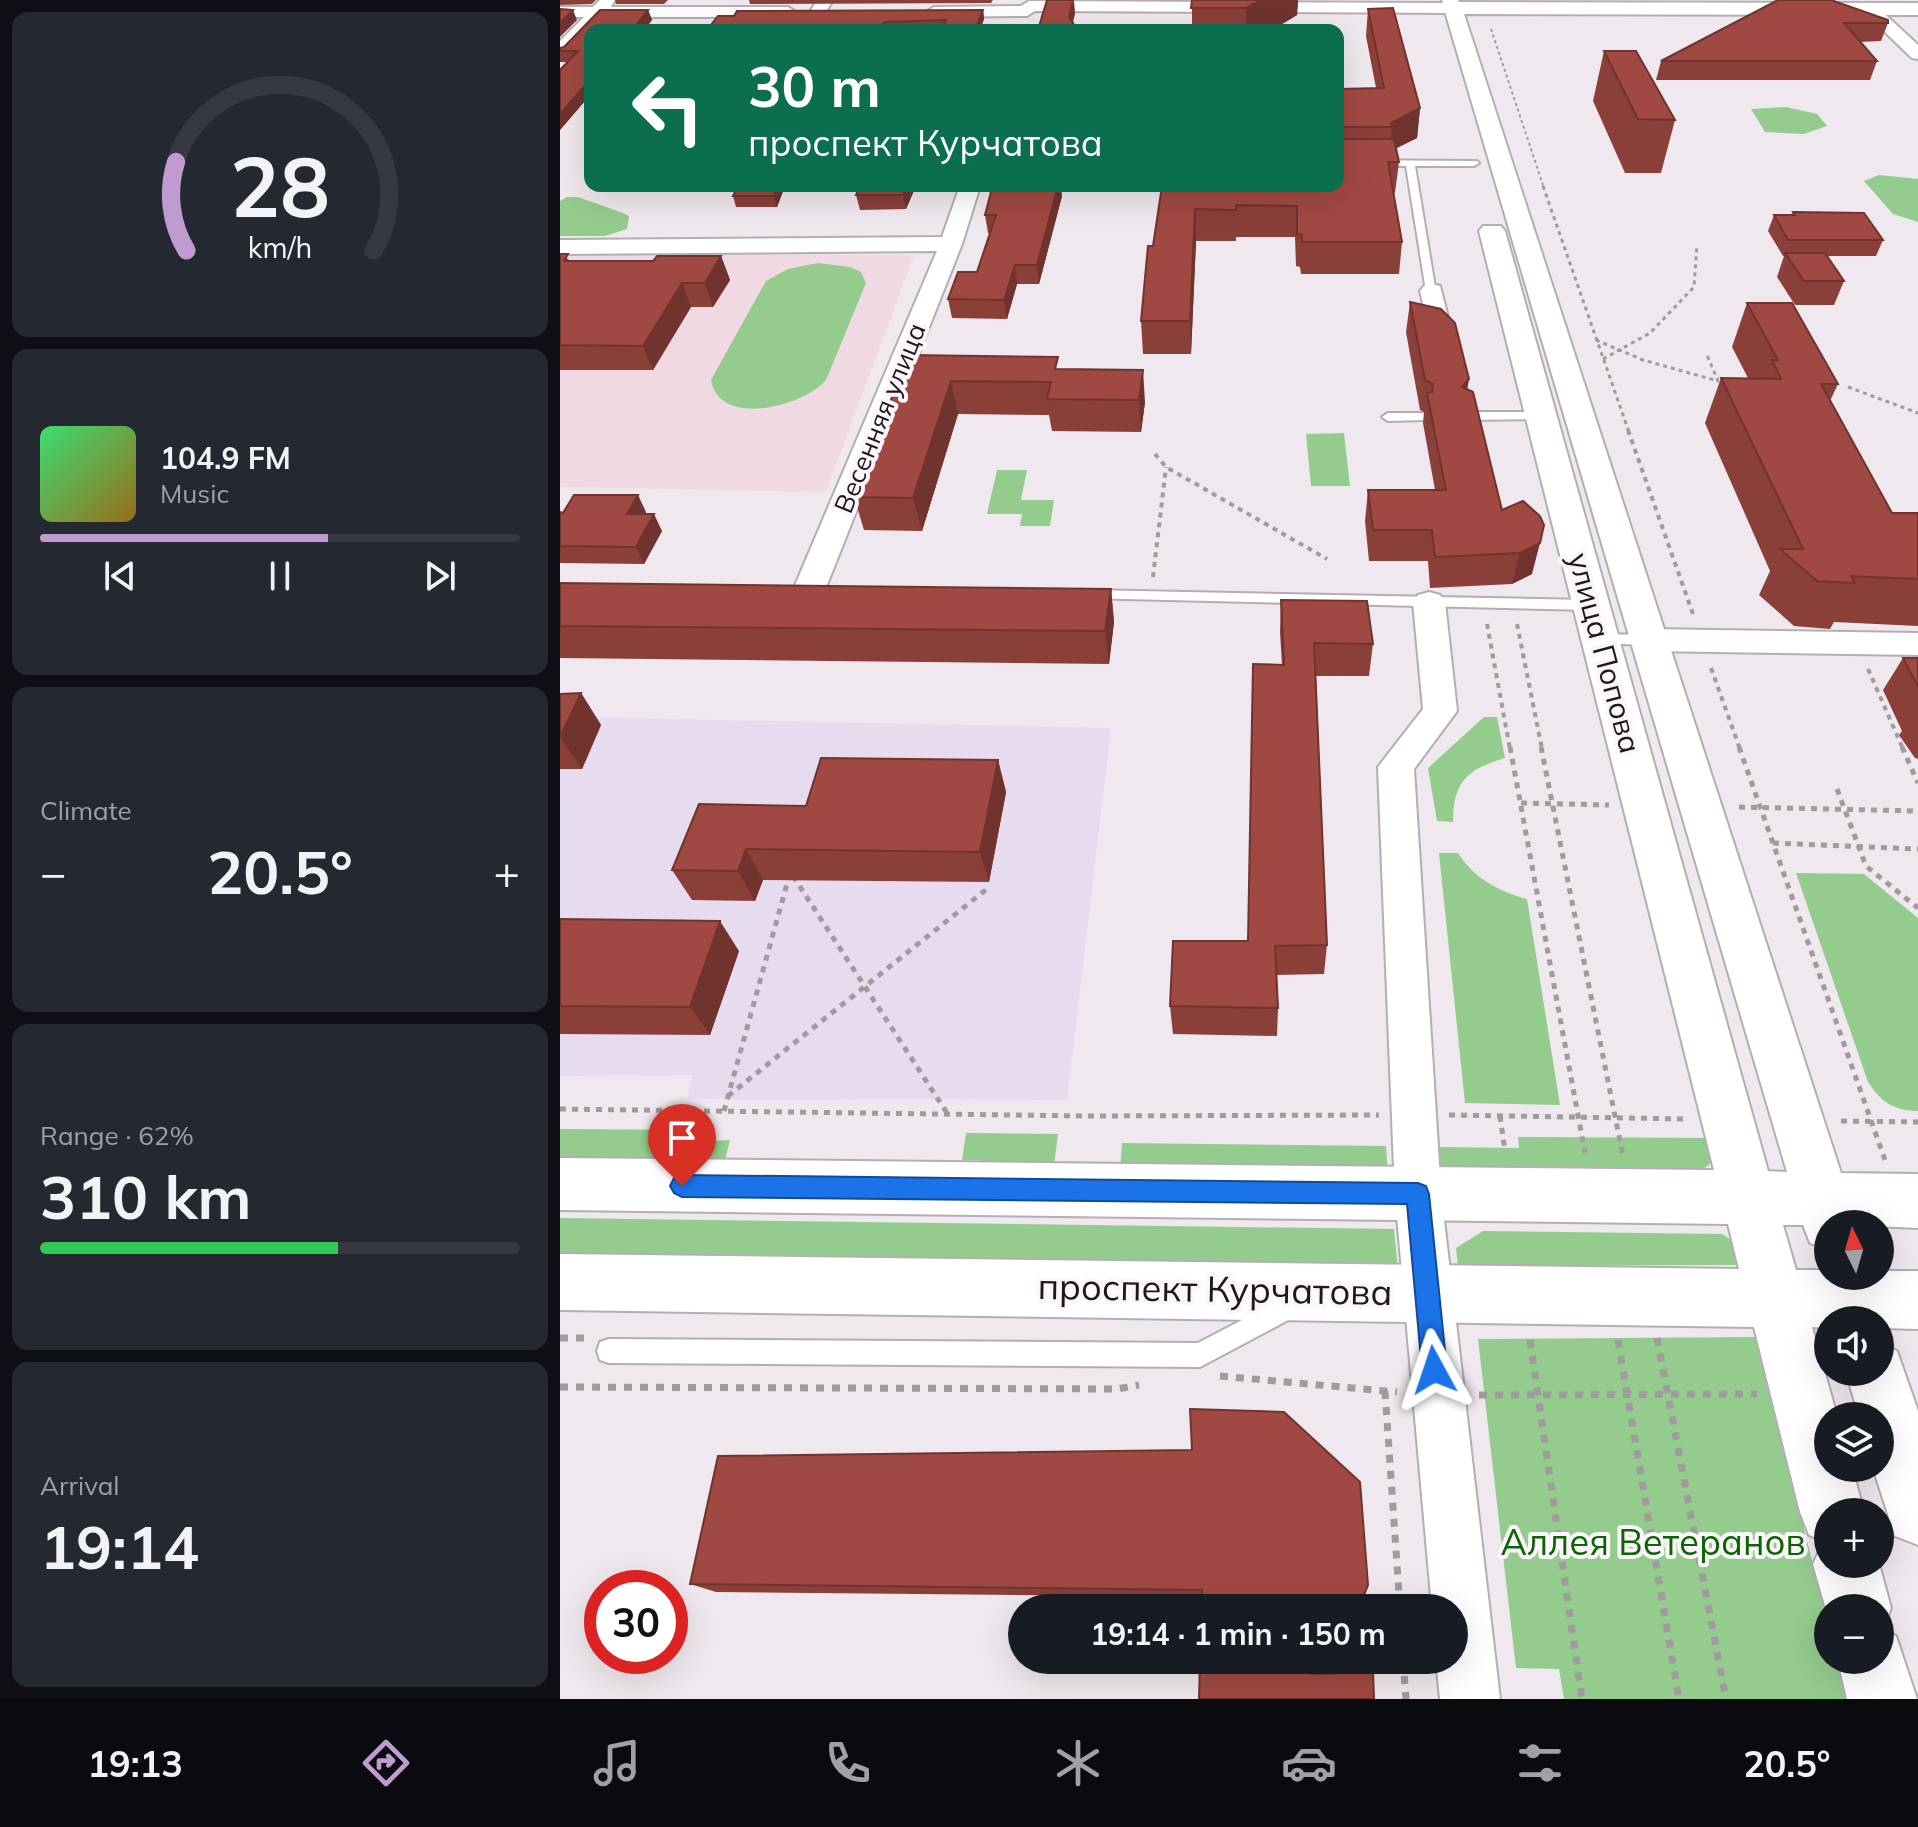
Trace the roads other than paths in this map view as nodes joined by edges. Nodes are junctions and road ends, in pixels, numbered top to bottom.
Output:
1 (1445, 5) edge
2 (1866, 5) edge
3 (603, 6) edge
4 (1029, 6) edge
5 (825, 8) edge
6 (1918, 9) edge
7 (560, 12) edge
8 (909, 12) edge
9 (586, 24) edge
10 (584, 26) edge
11 (560, 51) edge
12 (1918, 54) edge
13 (1344, 163) edge
14 (1410, 163) junction
15 (1474, 163) junction
16 (968, 192) edge
17 (951, 244) junction
18 (560, 247) edge
19 (1432, 291) joint
20 (1437, 321) edge
21 (1466, 416) edge
22 (1541, 416) junction
23 (1388, 417) dead end
24 (1422, 417) dead end
25 (817, 590) edge
26 (1064, 595) edge
27 (1429, 602) junction
28 (1596, 622) junction
29 (1649, 640) junction
30 (1918, 644) edge
31 (560, 1184) edge
32 (1418, 1194) junction
33 (1749, 1198) junction
34 (1918, 1201) edge
35 (1816, 1210) edge
36 (1826, 1210) edge
37 (1844, 1210) edge
38 (560, 1282) edge
39 (1320, 1291) junction
40 (1427, 1292) junction
41 (1775, 1298) junction
42 (1853, 1298) edge
43 (1918, 1300) edge
44 (609, 1351) dead end
45 (1880, 1386) edge
46 (1828, 1498) edge
47 (1918, 1513) edge
48 (1876, 1674) edge
49 (1470, 1699) edge
50 (1882, 1699) edge

1 - 2 main road
1 - 4 street
1 - 15 main road, улица Попова
1 - 29 main road, улица Попова
2 - 6 main road
2 - 12 street
3 - 5 street
3 - 7 street
3 - 9 street
4 - 8 street
10 - 11 street
13 - 14 lane
14 - 15 lane
14 - 19 lane
15 - 22 main road, улица Попова
16 - 17 street, Весенняя улица
17 - 18 street
17 - 25 street, Весенняя улица
19 - 20 street
21 - 22 lane
22 - 28 main road, улица Попова
23 - 24 lane
26 - 27 lane
27 - 28 lane
27 - 32 street
28 - 29 lane
28 - 33 main road, улица Попова
29 - 30 street
29 - 36 main road, улица Попова
31 - 32 main road
32 - 33 main road
32 - 40 street
33 - 35 main road
33 - 41 main road, улица Попова
34 - 37 main road
38 - 39 main road, проспект Курчатова
39 - 40 main road, проспект Курчатова
39 - 44 lane
40 - 41 main road, проспект Курчатова
40 - 49 street
41 - 42 main road, проспект Курчатова
41 - 46 main road, улица Попова
42 - 43 main road, проспект Курчатова
45 - 47 main road
48 - 50 main road

